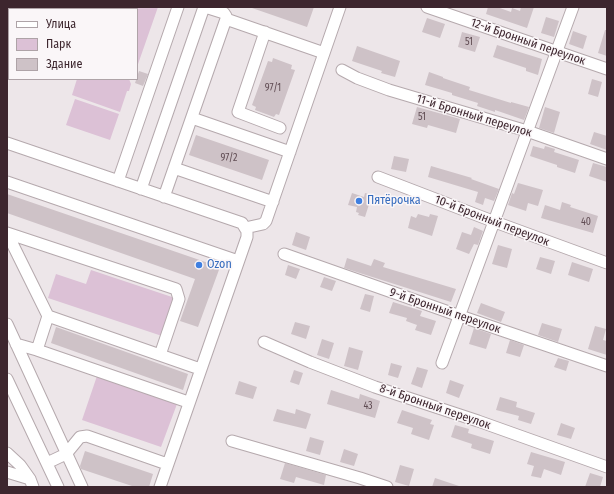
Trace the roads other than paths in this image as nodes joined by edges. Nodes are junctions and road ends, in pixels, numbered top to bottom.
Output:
1 (178, 7) edge
2 (204, 7) edge
3 (340, 7) edge
4 (427, 7) edge
5 (574, 7) edge
6 (226, 19) junction
7 (265, 32) junction
8 (324, 52) junction
9 (557, 53) junction
10 (342, 70) dead end
11 (607, 70) edge
12 (192, 118) junction
13 (280, 128) dead end
14 (527, 132) junction
15 (7, 143) edge
16 (290, 152) junction
17 (607, 159) edge
18 (174, 168) junction
19 (378, 177) dead end
20 (118, 181) junction
21 (7, 182) edge
22 (141, 189) junction
23 (164, 197) junction
24 (273, 202) junction
25 (495, 222) junction
26 (245, 228) junction
27 (7, 233) edge
28 (284, 254) dead end
29 (238, 261) junction
30 (607, 263) edge
31 (48, 316) junction
32 (460, 316) junction
33 (7, 324) edge
34 (264, 342) dead end
35 (16, 344) junction
36 (37, 350) junction
37 (160, 355) junction
38 (442, 363) dead end
39 (607, 366) edge
40 (200, 370) junction
41 (7, 379) edge
42 (188, 402) junction
43 (232, 441) dead end
44 (7, 452) edge
45 (66, 454) junction
46 (47, 463) junction
47 (167, 464) junction
48 (607, 467) edge
49 (7, 472) edge
50 (31, 483) edge
51 (58, 487) edge
52 (82, 487) edge
53 (160, 487) edge
54 (387, 487) edge

1 - 20 street
2 - 6 street
2 - 22 street
3 - 8 street
4 - 9 street, 12-й Бронный переулок
5 - 9 street
6 - 7 street
6 - 12 street
7 - 8 street
7 - 13 street
8 - 16 street
9 - 11 street, 12-й Бронный переулок
9 - 14 street
10 - 14 street, 11-й Бронный переулок
12 - 16 street
12 - 18 street
14 - 17 street, 11-й Бронный переулок
14 - 25 street
15 - 20 street
16 - 24 street
18 - 23 street
18 - 24 street
19 - 25 street, 10-й Бронный переулок
20 - 22 street
21 - 29 street
22 - 23 street
23 - 26 street
24 - 26 street
25 - 30 street, 10-й Бронный переулок
25 - 32 street
26 - 29 street
27 - 31 street
27 - 37 street
28 - 32 street, 9-й Бронный переулок
29 - 40 street
31 - 36 street
31 - 37 street
32 - 38 street
32 - 39 street, 9-й Бронный переулок
33 - 35 street
34 - 48 street, 8-й Бронный переулок
35 - 36 street
35 - 45 street
36 - 42 street
37 - 40 street
40 - 42 street
41 - 46 street
42 - 47 street
43 - 54 street
44 - 50 street
45 - 46 street
45 - 47 street
45 - 52 street
46 - 51 street
47 - 53 street
49 - 50 street

